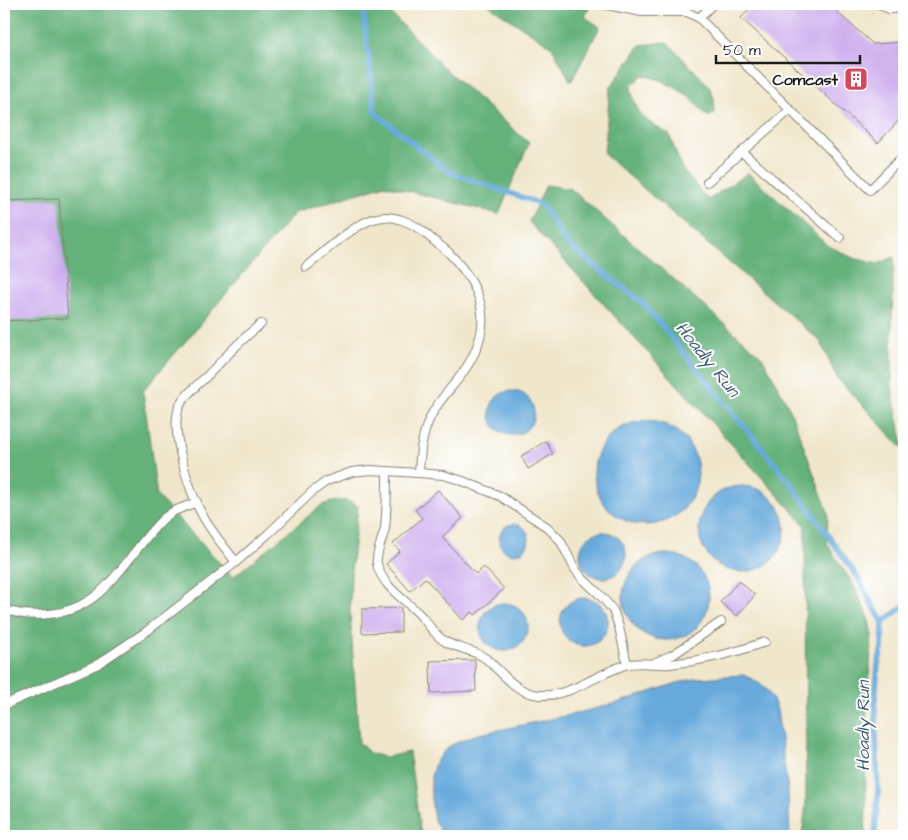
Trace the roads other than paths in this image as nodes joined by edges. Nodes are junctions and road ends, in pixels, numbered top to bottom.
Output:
1 (602, 4) edge
2 (712, 4) edge
3 (880, 4) edge
4 (904, 5) edge
5 (698, 18) junction
6 (790, 110) junction
7 (742, 152) junction
8 (904, 155) edge
9 (707, 182) dead end
10 (840, 238) dead end
11 (306, 267) dead end
12 (261, 324) dead end
13 (387, 471) junction
14 (419, 473) junction
15 (197, 502) junction
16 (236, 562) junction
17 (4, 609) edge
18 (721, 622) dead end
19 (765, 642) dead end
20 (627, 664) junction
21 (652, 664) junction
22 (4, 705) edge

1 - 5 lane
2 - 5 lane
3 - 4 lane
5 - 6 lane
6 - 7 lane
6 - 8 lane
7 - 9 lane
7 - 10 lane
11 - 14 lane
12 - 15 lane
13 - 14 lane
13 - 16 lane
13 - 20 lane
14 - 20 lane
15 - 16 lane
15 - 17 lane
16 - 22 lane
18 - 21 lane
19 - 21 lane
20 - 21 lane

